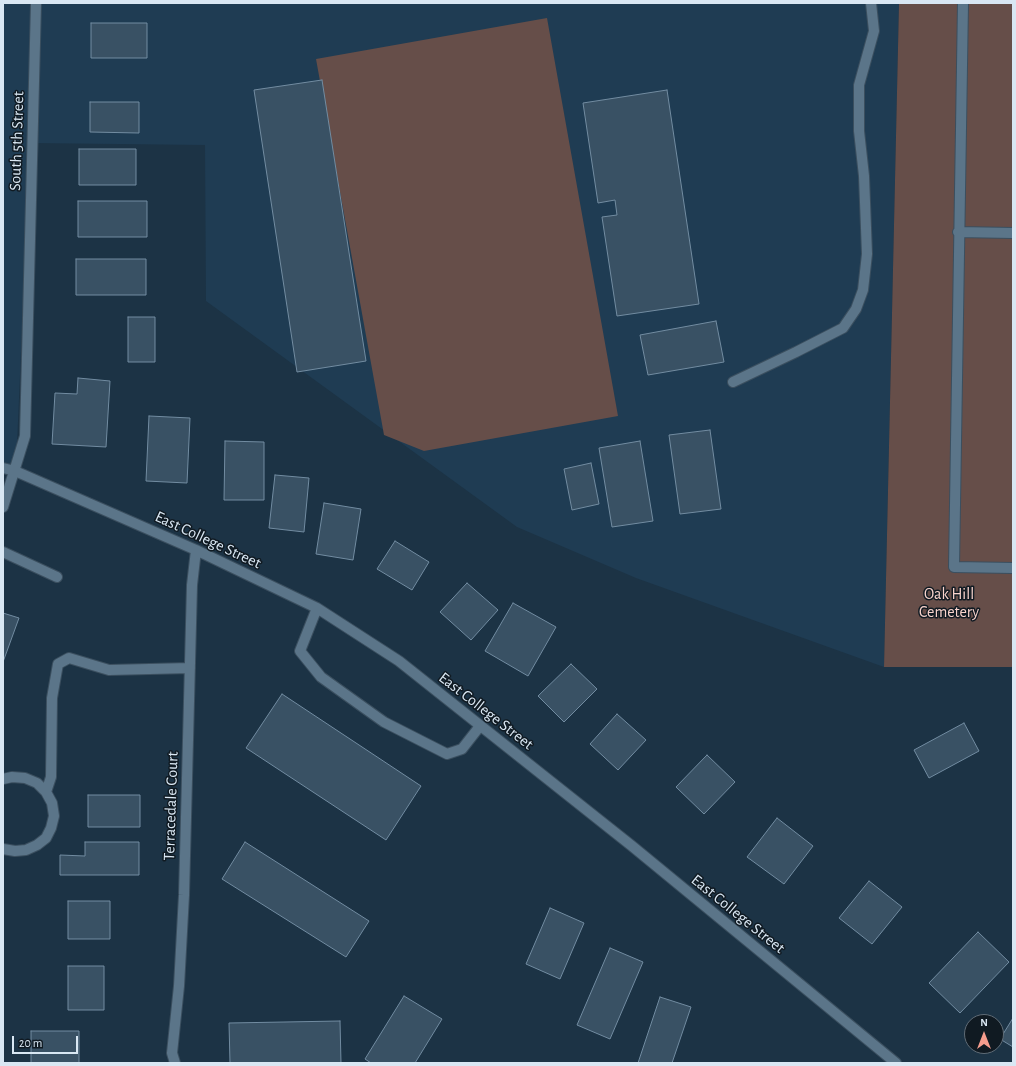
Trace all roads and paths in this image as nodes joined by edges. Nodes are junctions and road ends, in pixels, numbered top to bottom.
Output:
1 (36, 3) edge
2 (871, 3) edge
3 (963, 3) edge
4 (958, 232) junction
5 (1013, 233) edge
6 (733, 382) dead end
7 (3, 468) edge
8 (15, 471) junction
9 (3, 507) edge
10 (196, 550) junction
11 (3, 552) edge
12 (1013, 568) edge
13 (57, 577) dead end
14 (317, 608) junction
15 (190, 668) junction
16 (480, 726) junction
17 (3, 780) edge
18 (46, 792) junction
19 (3, 849) edge
20 (174, 1058) edge
21 (166, 1063) edge
22 (896, 1063) edge

1 - 8 street, South 5th Street
2 - 6 street
3 - 4 street
4 - 5 street
4 - 12 street
7 - 8 street, East College Street
8 - 9 street, South 5th Street
8 - 10 street, East College Street
10 - 14 street, East College Street
10 - 15 street, Terracedale Court
11 - 13 street
14 - 16 street, East College Street
14 - 16 street
15 - 18 street
15 - 20 street, Terracedale Court
16 - 22 street, East College Street
17 - 18 street
18 - 19 street
20 - 21 street

